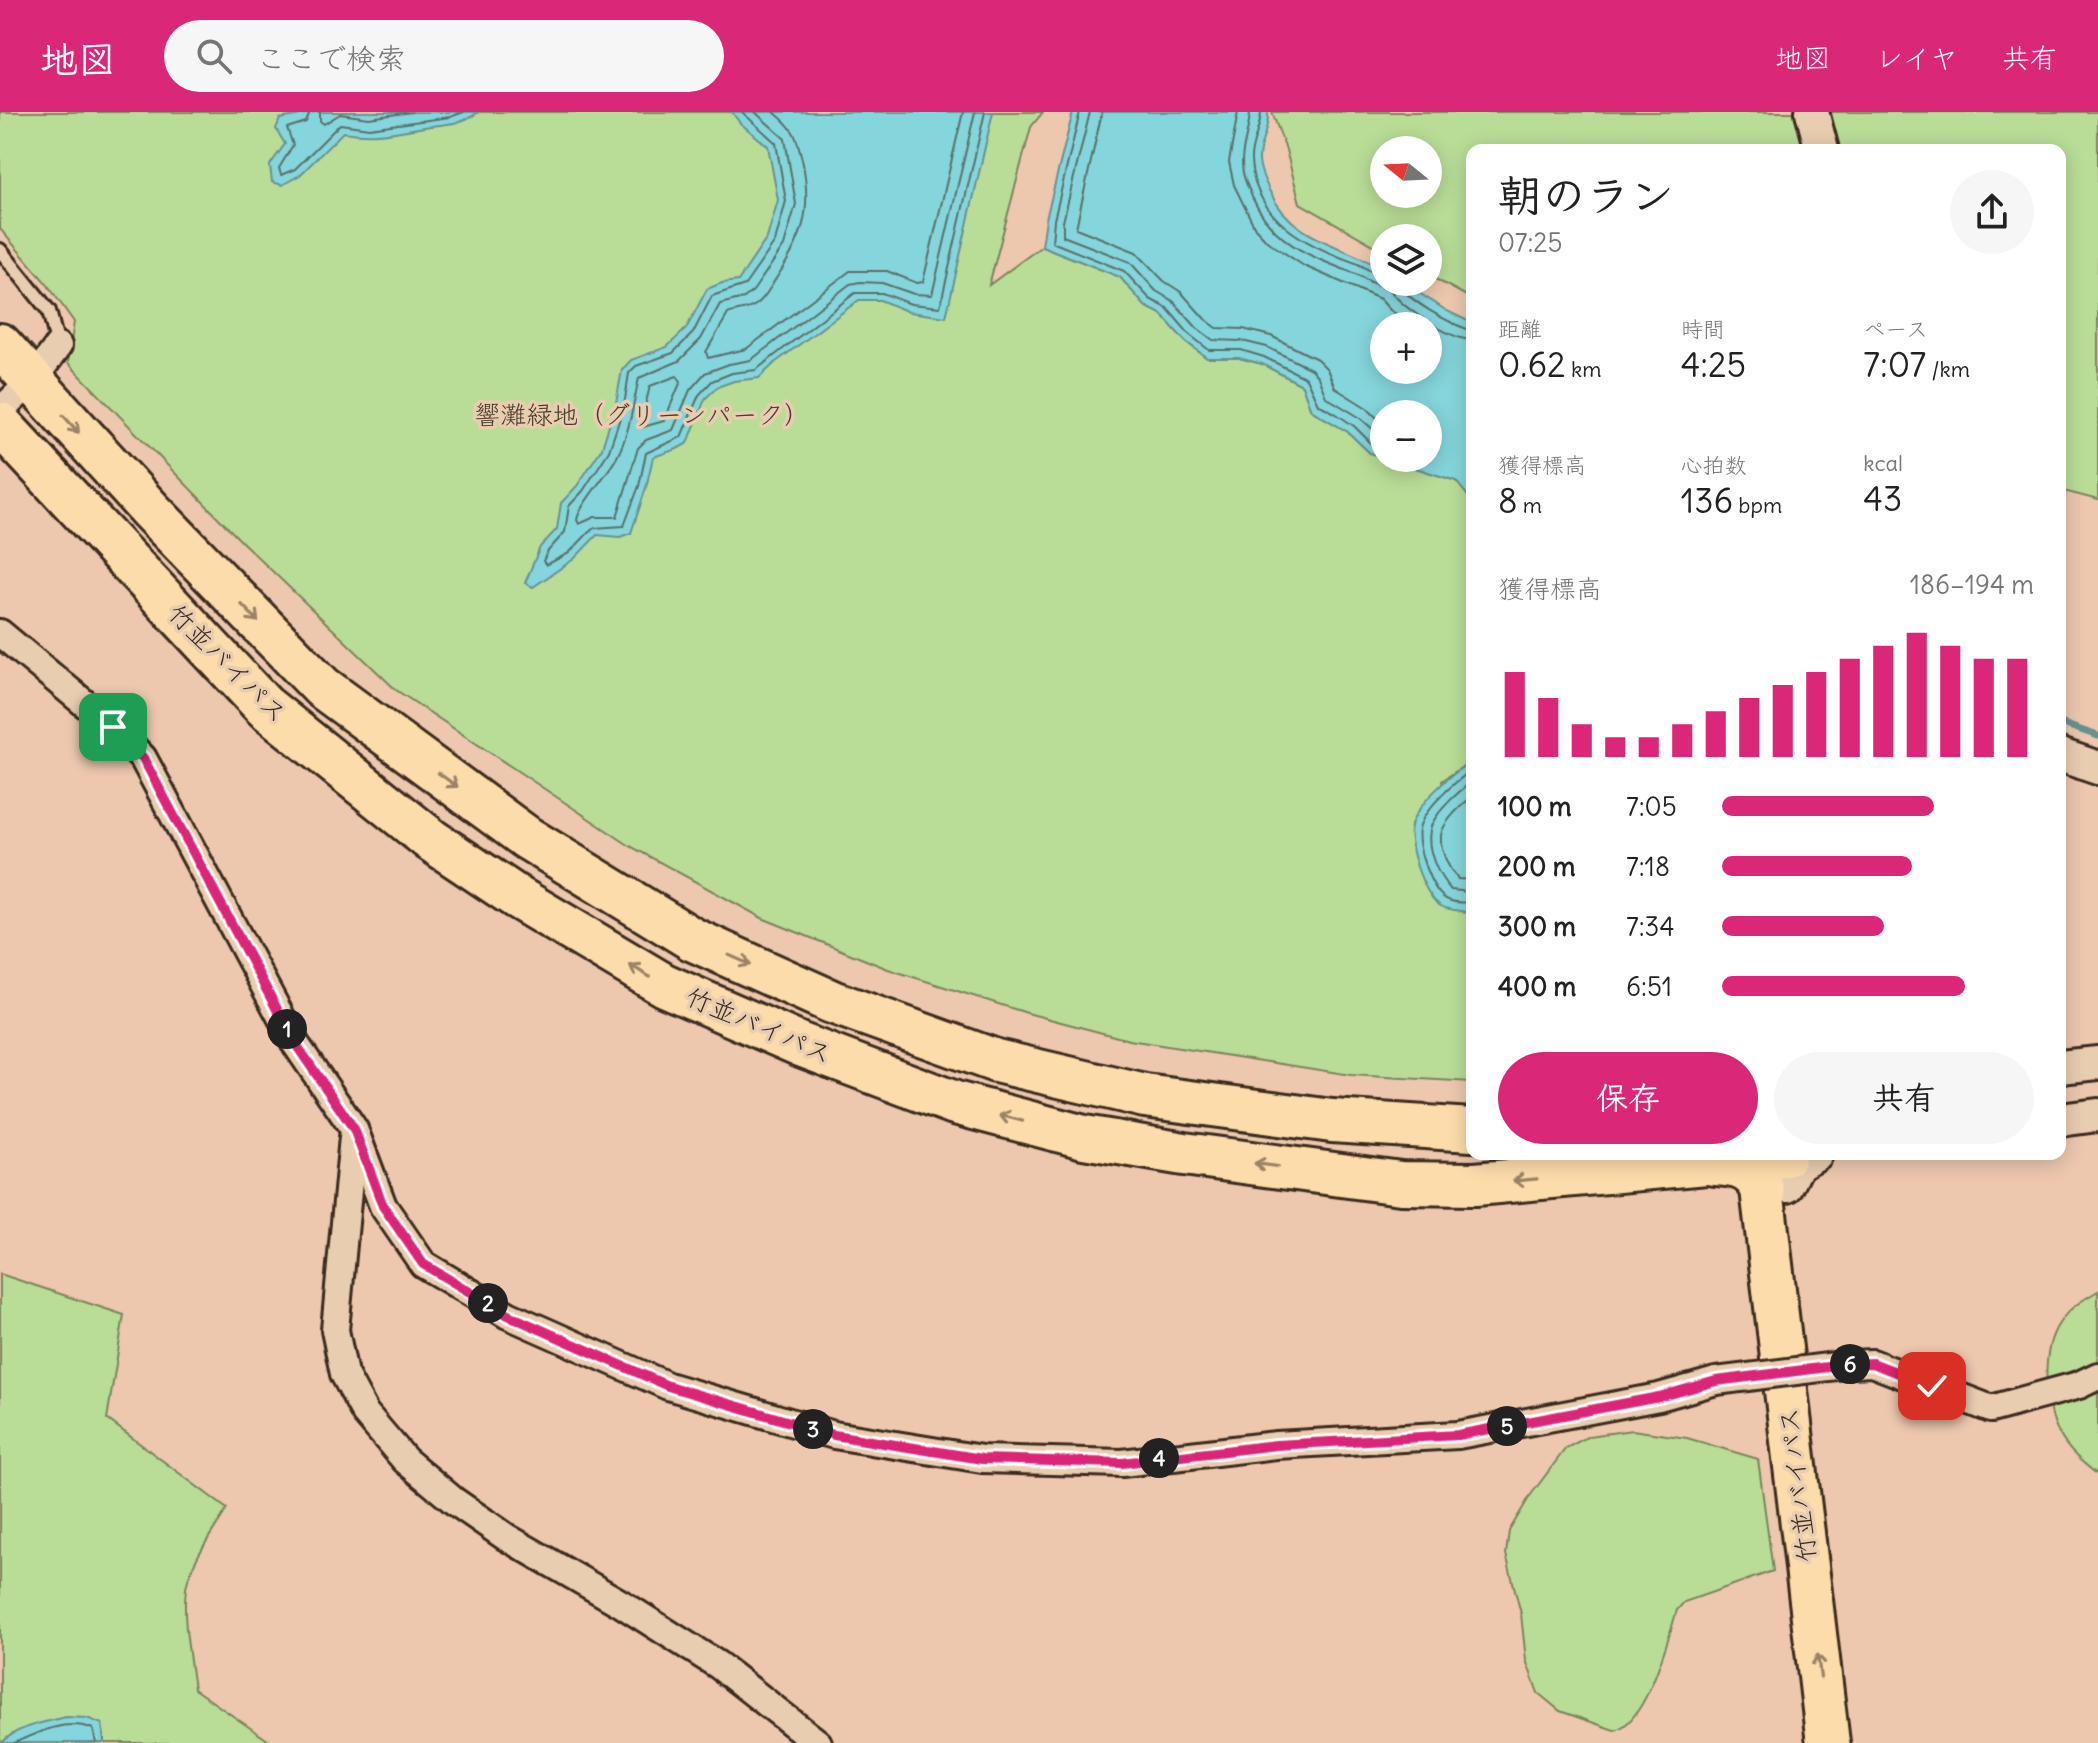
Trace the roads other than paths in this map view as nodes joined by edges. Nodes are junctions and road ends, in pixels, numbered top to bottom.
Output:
1 (1812, 112) edge
2 (1820, 144) edge
3 (0, 250) edge
4 (0, 345) edge
5 (58, 346) joint
6 (32, 381) junction
7 (0, 411) edge
8 (0, 424) edge
9 (0, 633) edge
10 (2066, 757) edge
11 (2098, 768) edge
12 (2098, 1063) edge
13 (2066, 1066) edge
14 (2098, 1115) edge
15 (2066, 1119) edge
16 (354, 1129) junction
17 (1466, 1130) edge
18 (1782, 1163) edge
19 (2098, 1376) edge
20 (818, 1743) edge
21 (1828, 1743) edge
22 (1858, 1743) edge

1 - 2 street
3 - 5 lane
4 - 6 highway, 竹並バイパス
5 - 6 street
6 - 7 street
6 -> 17 highway, 竹並バイパス
18 -> 8 highway, 竹並バイパス
9 - 16 street
10 - 11 street
12 - 13 street
14 - 15 street
16 - 19 street, bridge
16 - 20 street
21 -> 18 highway, 竹並バイパス
18 - 22 highway, 竹並バイパス

